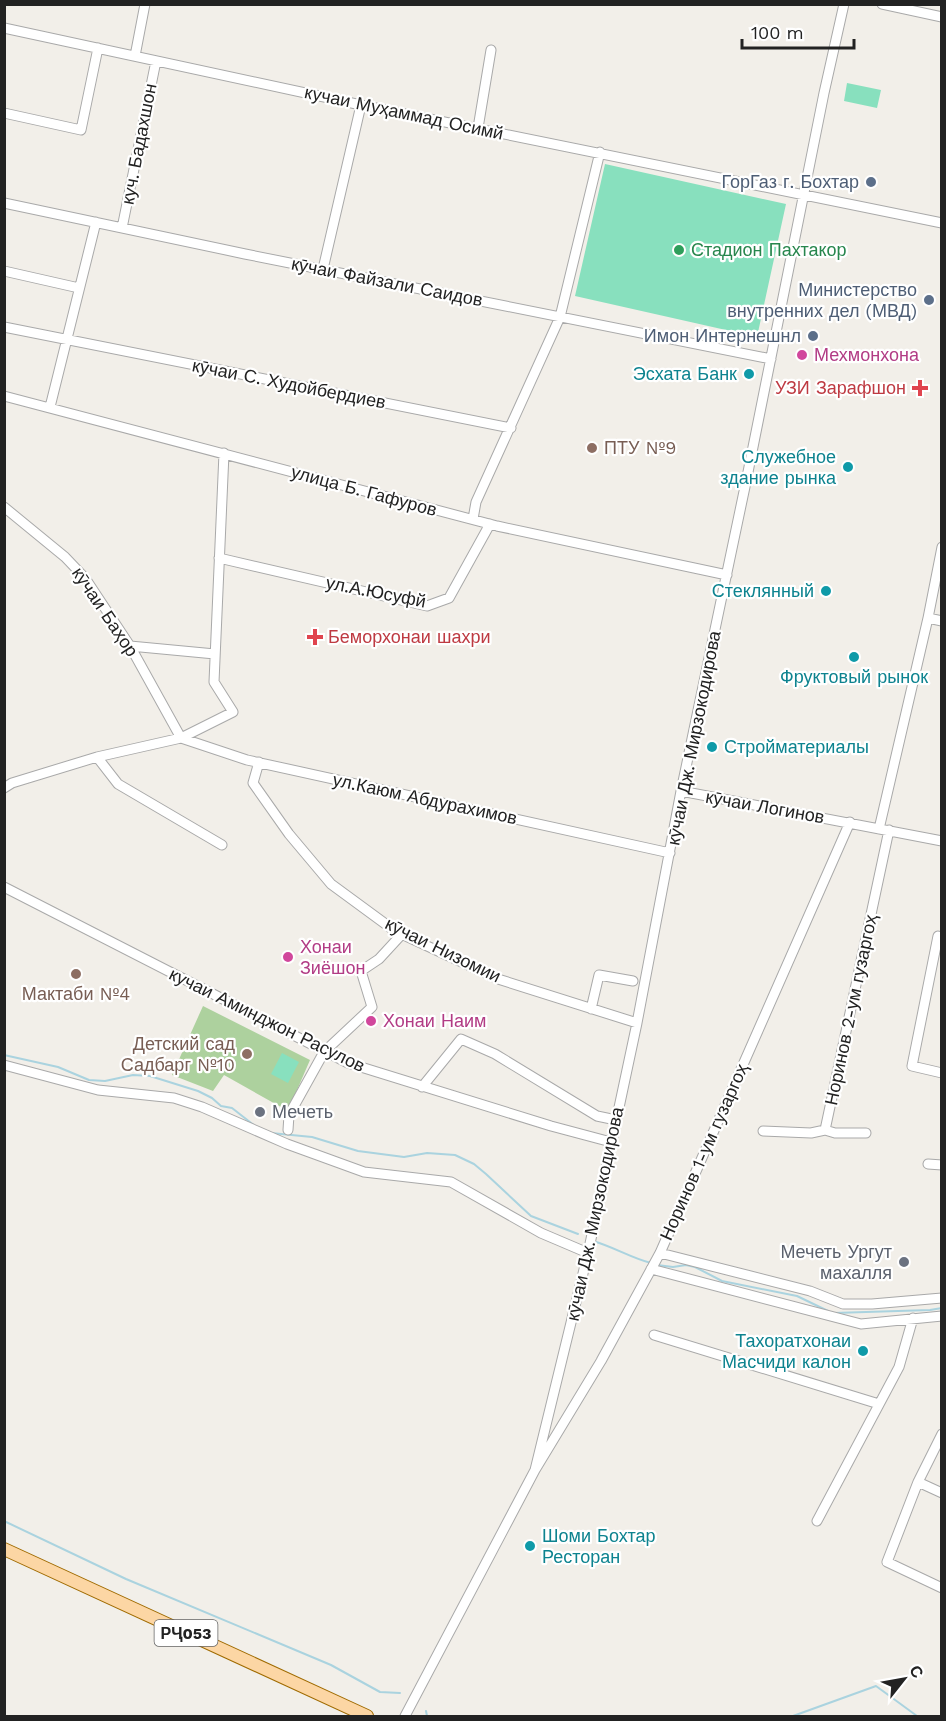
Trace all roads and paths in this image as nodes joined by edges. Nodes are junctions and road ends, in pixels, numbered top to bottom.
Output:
1 (145, 4) edge
2 (844, 4) edge
3 (882, 4) edge
4 (942, 17) edge
5 (4, 28) edge
6 (98, 48) junction
7 (491, 50) dead end
8 (135, 56) junction
9 (156, 61) junction
10 (361, 105) junction
11 (4, 113) edge
12 (478, 128) junction
13 (600, 152) junction
14 (803, 195) junction
15 (4, 203) edge
16 (96, 222) junction
17 (942, 223) edge
18 (122, 228) junction
19 (323, 269) junction
20 (4, 271) edge
21 (79, 288) junction
22 (560, 317) junction
23 (4, 327) edge
24 (68, 339) junction
25 (771, 359) junction
26 (4, 396) edge
27 (50, 407) junction
28 (511, 428) junction
29 (224, 453) junction
30 (476, 502) junction
31 (4, 507) edge
32 (457, 516) junction
33 (473, 519) junction
34 (490, 524) junction
35 (942, 547) edge
36 (219, 558) junction
37 (727, 575) junction
38 (928, 618) junction
39 (942, 621) edge
40 (130, 646) junction
41 (215, 654) junction
42 (181, 738) junction
43 (97, 757) junction
44 (259, 762) junction
45 (4, 788) edge
46 (681, 791) junction
47 (850, 822) junction
48 (879, 829) junction
49 (889, 830) junction
50 (942, 841) edge
51 (222, 845) dead end
52 (670, 853) junction
53 (4, 886) edge
54 (402, 934) junction
55 (942, 937) edge
56 (633, 981) dead end
57 (591, 1009) junction
58 (637, 1023) junction
59 (324, 1052) junction
60 (942, 1062) edge
61 (4, 1065) edge
62 (940, 1072) edge
63 (422, 1087) junction
64 (616, 1120) junction
65 (288, 1130) dead end
66 (825, 1130) junction
67 (764, 1131) dead end
68 (866, 1133) dead end
69 (611, 1142) junction
70 (928, 1164) dead end
71 (942, 1166) edge
72 (588, 1253) junction
73 (654, 1262) junction
74 (942, 1298) edge
75 (942, 1316) edge
76 (913, 1318) junction
77 (654, 1335) dead end
78 (879, 1404) junction
79 (942, 1434) edge
80 (535, 1470) junction
81 (918, 1482) junction
82 (942, 1494) edge
83 (817, 1521) dead end
84 (4, 1549) edge
85 (942, 1587) edge
86 (367, 1716) edge
87 (405, 1716) edge

1 - 8 street
2 - 14 street, кӯчаи Дж. Мирзокодирова
3 - 4 street
5 - 6 street, кучаи Муҳаммад Осимй
6 - 8 street, кучаи Муҳаммад Осимй
6 - 11 street
7 - 12 street
8 - 9 street, кучаи Муҳаммад Осимй
9 - 10 street, кучаи Муҳаммад Осимй
9 - 18 street, куч. Бадахшон
10 - 12 street, кучаи Муҳаммад Осимй
10 - 19 street
12 - 13 street, кучаи Муҳаммад Осимй
13 - 14 street, кучаи Муҳаммад Осимй
13 - 22 street
14 - 17 street, кучаи Муҳаммад Осимй
14 - 25 street, кӯчаи Дж. Мирзокодирова
15 - 16 street, кӯчаи Файзали Саидов
16 - 18 street, кӯчаи Файзали Саидов
16 - 21 street
18 - 19 street, кӯчаи Файзали Саидов
19 - 22 street, кӯчаи Файзали Саидов
20 - 21 street
21 - 24 street
22 - 25 street, кӯчаи Файзали Саидов
22 - 28 street
23 - 24 street, кӯчаи С. Худойбердиев
24 - 27 street
24 - 28 street, кӯчаи С. Худойбердиев
25 - 37 street, кӯчаи Дж. Мирзокодирова
26 - 27 street, улица Б. Гафуров
27 - 29 street, улица Б. Гафуров
28 - 30 street
29 - 32 street, улица Б. Гафуров
29 - 36 street
30 - 32 street
30 - 33 street
31 - 40 street, кӯчаи Баҳор
32 - 33 street, улица Б. Гафуров
33 - 34 street, улица Б. Гафуров
34 - 36 street, ул.А.Юсуфй
34 - 37 street, улица Б. Гафуров
35 - 38 street
36 - 41 street
37 - 46 street, кӯчаи Дж. Мирзокодирова
38 - 39 street
38 - 48 street
40 - 41 street
40 - 42 street, кӯчаи Баҳор
41 - 42 street
42 - 43 street
42 - 44 street, ул.Каюм Абдурахимов
43 - 45 street
43 - 51 street
44 - 52 street, ул.Каюм Абдурахимов
44 - 54 street, кӯчаи Низомии
46 - 47 street, кӯчаи Логинов
46 - 52 street, кӯчаи Дж. Мирзокодирова
47 - 48 street, кӯчаи Логинов
47 - 73 street, Норинов 1-ум гузаргоҳ
48 - 49 street
49 - 50 street
49 - 66 street, Норинов 2-ум гузаргоҳ
52 - 58 street, кӯчаи Дж. Мирзокодирова
53 - 59 street, кучаи Аминджон Расулов
54 - 57 street, кӯчаи Низомии
54 - 59 street
55 - 62 street
56 - 57 street
57 - 58 street, кӯчаи Низомии
58 - 64 street, кӯчаи Дж. Мирзокодирова
59 - 63 street, кучаи Аминджон Расулов
59 - 65 street
60 - 62 street
61 - 72 street
63 - 64 street
63 - 69 street, кучаи Аминджон Расулов
64 - 69 street, кӯчаи Дж. Мирзокодирова
66 - 67 street, Норинов 2-ум гузаргоҳ
66 - 68 street
69 - 72 street, кӯчаи Дж. Мирзокодирова
70 - 71 street
72 - 80 street, кӯчаи Дж. Мирзокодирова
73 - 74 street
73 - 76 street
73 - 80 street, Норинов 1-ум гузаргоҳ
75 - 76 street
76 - 78 street
77 - 78 street
78 - 83 street
79 - 81 street
80 - 87 street
81 - 82 street
81 - 85 street
84 - 86 main road, РҶ053

